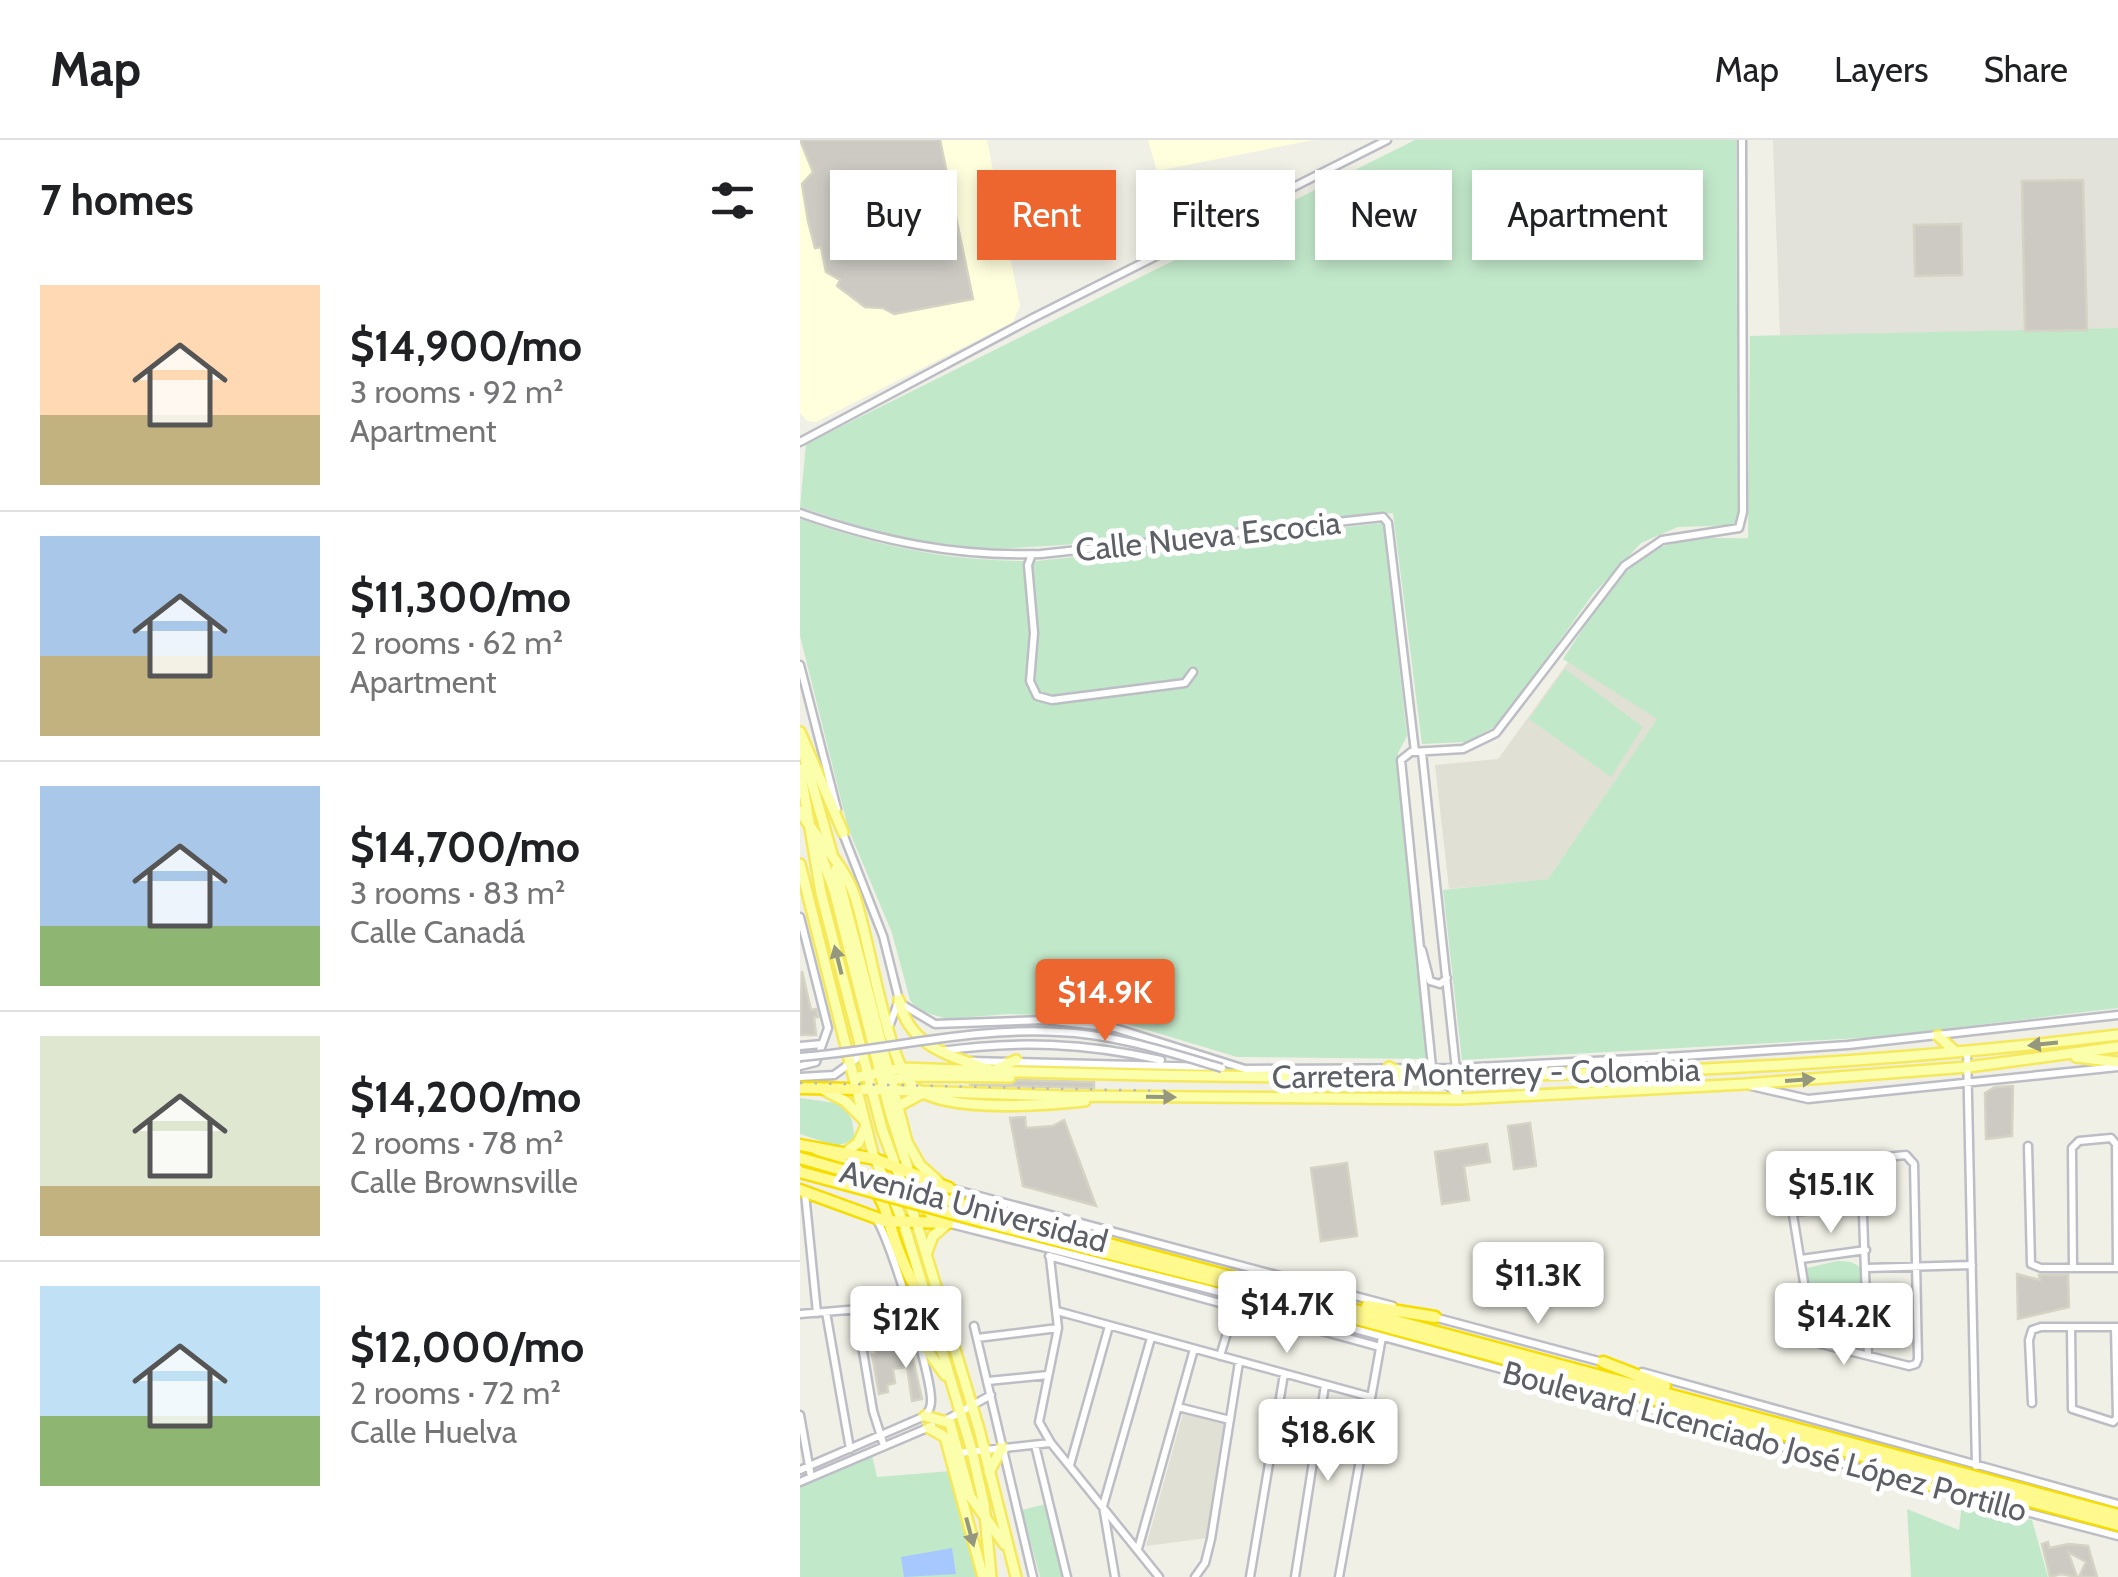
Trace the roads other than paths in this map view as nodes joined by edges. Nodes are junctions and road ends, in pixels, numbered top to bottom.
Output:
1 (1387, 140) edge
2 (1742, 140) edge
3 (800, 442) edge
4 (800, 512) edge
5 (1032, 554) junction
6 (800, 665) edge
7 (1193, 672) dead end
8 (800, 732) edge
9 (800, 741) edge
10 (1418, 752) junction
11 (800, 768) edge
12 (800, 810) edge
13 (812, 831) junction
14 (842, 832) junction
15 (834, 861) junction
16 (800, 864) edge
17 (800, 882) edge
18 (807, 893) junction
19 (800, 917) edge
20 (1418, 945) junction
21 (1446, 978) junction
22 (899, 1000) junction
23 (2118, 1015) edge
24 (828, 1028) junction
25 (890, 1029) junction
26 (2118, 1034) edge
27 (1938, 1036) junction
28 (876, 1042) junction
29 (822, 1044) junction
30 (846, 1044) junction
31 (800, 1046) edge
32 (2118, 1047) edge
33 (938, 1051) junction
34 (1961, 1051) junction
35 (862, 1054) junction
36 (2063, 1056) junction
37 (800, 1057) edge
38 (964, 1060) junction
39 (1016, 1060) junction
40 (850, 1064) junction
41 (1177, 1064) junction
42 (2118, 1064) edge
43 (800, 1066) edge
44 (1389, 1067) junction
45 (1968, 1067) junction
46 (1222, 1068) junction
47 (1432, 1068) junction
48 (1245, 1069) junction
49 (993, 1071) junction
50 (905, 1072) junction
51 (1047, 1072) junction
52 (1457, 1072) junction
53 (868, 1075) junction
54 (800, 1077) edge
55 (1408, 1078) junction
56 (1441, 1078) junction
57 (886, 1081) junction
58 (855, 1084) junction
59 (1745, 1084) junction
60 (1968, 1084) junction
61 (800, 1088) edge
62 (821, 1088) junction
63 (872, 1089) junction
64 (923, 1093) junction
65 (1460, 1099) junction
66 (894, 1109) junction
67 (866, 1123) junction
68 (882, 1129) junction
69 (907, 1142) junction
70 (800, 1145) edge
71 (2028, 1146) dead end
72 (842, 1156) junction
73 (800, 1158) edge
74 (875, 1158) junction
75 (1861, 1159) junction
76 (895, 1165) junction
77 (909, 1171) junction
78 (800, 1172) edge
79 (948, 1188) junction
80 (805, 1191) edge
81 (1864, 1205) junction
82 (1793, 1212) junction
83 (870, 1215) junction
84 (985, 1216) junction
85 (904, 1223) junction
86 (948, 1223) junction
87 (1043, 1247) junction
88 (1866, 1250) junction
89 (1067, 1253) junction
90 (1146, 1257) junction
91 (1050, 1258) junction
92 (1801, 1259) junction
93 (928, 1264) junction
94 (1075, 1265) junction
95 (1972, 1265) junction
96 (1915, 1267) junction
97 (1867, 1268) junction
98 (2073, 1268) junction
99 (2118, 1268) edge
100 (1132, 1270) junction
101 (1115, 1276) junction
102 (920, 1278) junction
103 (1183, 1282) junction
104 (919, 1292) junction
105 (1179, 1294) junction
106 (1867, 1300) junction
107 (1807, 1302) junction
108 (907, 1305) junction
109 (928, 1305) junction
110 (1342, 1305) junction
111 (1272, 1306) junction
112 (1234, 1309) junction
113 (856, 1310) junction
114 (1057, 1311) junction
115 (822, 1313) junction
116 (800, 1314) edge
117 (1435, 1317) junction
118 (1268, 1318) junction
119 (974, 1326) dead end
120 (1109, 1326) junction
121 (2071, 1327) junction
122 (2117, 1327) edge
123 (1058, 1328) junction
124 (914, 1333) junction
125 (1382, 1337) junction
126 (977, 1338) junction
127 (1151, 1338) junction
128 (952, 1344) junction
129 (1380, 1348) junction
130 (1194, 1349) junction
131 (1868, 1355) junction
132 (1220, 1356) junction
133 (1239, 1362) junction
134 (1603, 1362) junction
135 (1284, 1374) junction
136 (1048, 1376) junction
137 (988, 1381) junction
138 (951, 1384) junction
139 (1324, 1385) junction
140 (991, 1395) junction
141 (1372, 1397) junction
142 (1698, 1401) junction
143 (2032, 1403) dead end
144 (971, 1406) junction
145 (1178, 1407) junction
146 (959, 1412) junction
147 (800, 1415) edge
148 (1668, 1415) junction
149 (926, 1416) junction
150 (946, 1420) junction
151 (1230, 1420) junction
152 (2116, 1421) edge
153 (1743, 1423) junction
154 (929, 1428) junction
155 (880, 1436) junction
156 (1052, 1443) junction
157 (1035, 1445) junction
158 (884, 1446) junction
159 (850, 1448) junction
160 (1002, 1448) junction
161 (984, 1449) junction
162 (972, 1451) junction
163 (959, 1454) junction
164 (1870, 1459) junction
165 (1070, 1465) junction
166 (809, 1466) junction
167 (1976, 1466) junction
168 (800, 1470) edge
169 (989, 1472) junction
170 (811, 1477) junction
171 (800, 1482) edge
172 (1926, 1486) junction
173 (963, 1489) junction
174 (2118, 1504) edge
175 (1102, 1506) junction
176 (985, 1514) junction
177 (2118, 1515) edge
178 (2118, 1525) edge
179 (2118, 1536) edge
180 (1138, 1550) junction
181 (1011, 1556) junction
182 (1198, 1576) edge
183 (983, 1577) edge
184 (991, 1577) edge
185 (1016, 1577) edge
186 (1034, 1577) edge
187 (1066, 1577) edge
188 (1115, 1577) edge
189 (1158, 1577) edge
190 (1250, 1577) edge
191 (1295, 1577) edge
192 (1339, 1577) edge

1 - 3 street
2 - 10 street
4 - 5 street, Calle Nueva Escocia
5 - 7 street
5 - 10 street, Calle Nueva Escocia
6 - 14 street
8 - 14 main road
9 - 15 main road
10 - 20 street
10 - 21 street, Calle Nueva Escocia
11 - 13 main road
12 - 13 main road
13 - 15 main road
13 - 28 main road
35 -> 13 main road
14 - 22 street
15 - 25 main road
15 - 28 main road
16 - 18 main road
17 - 18 main road
18 - 30 main road
19 - 24 street
20 - 21 street
20 - 47 street
21 - 52 street, Calle Nueva Escocia
22 - 25 street
22 - 33 main road
22 - 48 street
23 - 27 street
24 - 29 street
24 - 30 street
25 - 28 street
25 - 50 main road
26 -> 34 main road, Carretera Monterrey - Colombia
27 - 34 main road
27 - 52 street
28 - 35 street
28 - 57 main road
29 - 31 street
29 - 43 street
30 - 35 street
30 - 40 main road
32 - 36 main road, Carretera Monterrey - Colombia
33 - 38 main road
33 - 41 street
34 - 45 street
34 - 52 main road, Carretera Monterrey - Colombia
35 - 40 street
35 - 53 main road
36 - 42 main road
36 - 45 main road, Carretera Monterrey - Colombia
37 - 46 street, bridge
38 - 39 street
38 - 49 main road
39 - 41 street
39 - 49 main road
40 - 54 street
40 - 58 main road
41 - 46 street
42 - 60 street
44 - 47 street
44 - 48 street
44 - 55 main road
59 -> 45 main road, Carretera Monterrey - Colombia
45 - 60 street
46 - 48 street
47 - 52 street
47 - 56 street
49 - 50 main road, Carretera Monterrey - Colombia
49 - 51 main road, Carretera Monterrey - Colombia
50 - 51 main road
50 - 57 main road
50 - 64 main road
51 - 55 main road, Carretera Monterrey - Colombia
52 - 56 main road, Carretera Monterrey - Colombia
52 - 65 street, Calle Nueva Escocia
53 - 57 main road, Carretera Monterrey - Colombia
53 - 58 main road, Carretera Monterrey - Colombia
53 - 63 main road
55 - 56 main road, Carretera Monterrey - Colombia
56 - 65 street
57 - 63 main road, Carretera Monterrey - Colombia
57 - 64 main road, Carretera Monterrey - Colombia
57 - 66 main road
58 - 62 highway
58 - 63 main road, Carretera Monterrey - Colombia
58 - 67 main road
59 - 60 street
59 - 65 main road, Carretera Monterrey - Colombia
60 - 95 street
61 - 62 highway
62 - 67 main road
63 - 68 main road
64 -> 65 main road, Carretera Monterrey - Colombia
64 - 66 main road
64 - 69 main road
66 - 68 main road
66 - 69 main road
66 - 77 main road
67 - 72 main road
67 - 74 main road
68 - 76 main road
69 - 79 main road
70 - 72 highway
71 - 98 street
72 - 74 highway
72 - 80 highway
72 - 85 highway
73 - 84 highway, Avenida Universidad, bridge
74 - 76 highway
74 - 85 main road
75 - 81 street
75 - 82 street
75 - 96 street
76 - 77 highway
76 - 85 main road
77 - 79 highway
77 - 86 main road
78 - 84 highway, Avenida Universidad, bridge
79 - 86 street
79 - 117 street, Boulevard Licenciado José López Portillo
80 - 83 highway
80 - 115 street
81 - 82 street
81 - 88 street
82 - 92 street
83 - 85 highway
83 - 108 street
84 - 90 highway, Avenida Universidad
85 - 86 highway
85 - 93 main road
85 - 102 main road
85 - 104 highway
86 - 87 street, Boulevard Licenciado José López Portillo
86 - 93 main road
87 - 89 street, Boulevard Licenciado José López Portillo
87 - 91 street
88 - 92 street
88 - 97 street
89 - 94 street
89 - 100 street, Boulevard Licenciado José López Portillo
90 - 110 highway, Boulevard Licenciado José López Portillo
90 - 153 highway, Boulevard Licenciado José López Portillo
91 - 94 street
91 - 114 street
92 - 107 street
93 - 128 main road
94 - 101 street
95 - 96 street
95 - 167 street
96 - 97 street
96 - 131 street
97 - 106 street
98 - 99 street
98 - 99 street
100 - 101 street
100 - 103 street, Boulevard Licenciado José López Portillo
101 - 105 street
102 - 104 main road
102 - 109 main road
103 - 105 street
103 - 111 street, Boulevard Licenciado José López Portillo
104 - 109 highway
104 - 124 main road
105 - 112 street
106 - 107 street
106 - 131 street
107 - 131 street
108 - 113 street
108 - 124 street
109 - 128 highway
109 - 138 main road
110 - 117 highway
110 - 142 highway, Boulevard Licenciado José López Portillo
111 - 118 street
111 - 125 street, Boulevard Licenciado José López Portillo
112 - 118 street
112 - 132 street
113 - 115 street
113 - 155 street
114 - 120 street
114 - 123 street
115 - 116 street
115 - 159 street
117 - 134 street, Boulevard Licenciado José López Portillo
118 - 129 street
119 - 126 street
120 - 127 street
120 - 165 street
121 - 122 street
121 - 143 street
121 - 152 street
122 - 152 street
123 - 126 street
123 - 136 street
124 - 138 main road
124 - 149 street
125 - 129 street
125 - 148 street, Boulevard Licenciado José López Portillo
126 - 137 street
127 - 130 street
127 - 175 street
128 - 144 main road
129 - 141 street
130 - 132 street
130 - 145 street
132 - 133 street
133 - 135 street
133 - 151 street
134 - 142 highway
134 - 167 street, Boulevard Licenciado José López Portillo
135 - 139 street
135 - 190 street
136 - 137 street
136 - 156 street
137 - 140 street
138 - 146 main road
139 - 141 street
139 - 191 street
140 - 144 street
140 - 160 street
141 - 192 street
142 - 177 highway, Boulevard Licenciado José López Portillo
144 - 146 street
144 - 161 main road
145 - 151 street
145 - 180 street
146 - 150 street
146 - 162 main road
147 - 166 street
148 - 153 highway
148 - 172 street, Boulevard Licenciado José López Portillo
149 - 150 main road
149 - 155 street
150 - 154 street
150 - 163 main road
151 - 182 street
153 - 164 highway, Boulevard Licenciado José López Portillo
154 - 158 street
154 - 173 main road
155 - 158 street
155 - 159 street
156 - 157 street
156 - 165 street
157 - 160 street
157 - 187 street
158 - 170 street
159 - 166 street
160 - 161 street
160 - 169 main road
160 - 186 street
161 - 162 street
161 - 169 main road
162 - 163 street
162 - 176 main road
163 - 173 main road
164 - 172 highway
164 - 178 highway, Boulevard Licenciado José López Portillo
165 - 175 street
166 - 168 street
166 - 170 street
167 - 174 street, Boulevard Licenciado José López Portillo
169 - 181 main road
170 - 171 street
172 - 179 street, Boulevard Licenciado José López Portillo
173 - 176 main road
173 -> 183 main road
175 - 180 street
175 - 188 street
176 - 181 main road
176 - 184 main road
180 - 189 street
181 - 185 main road

